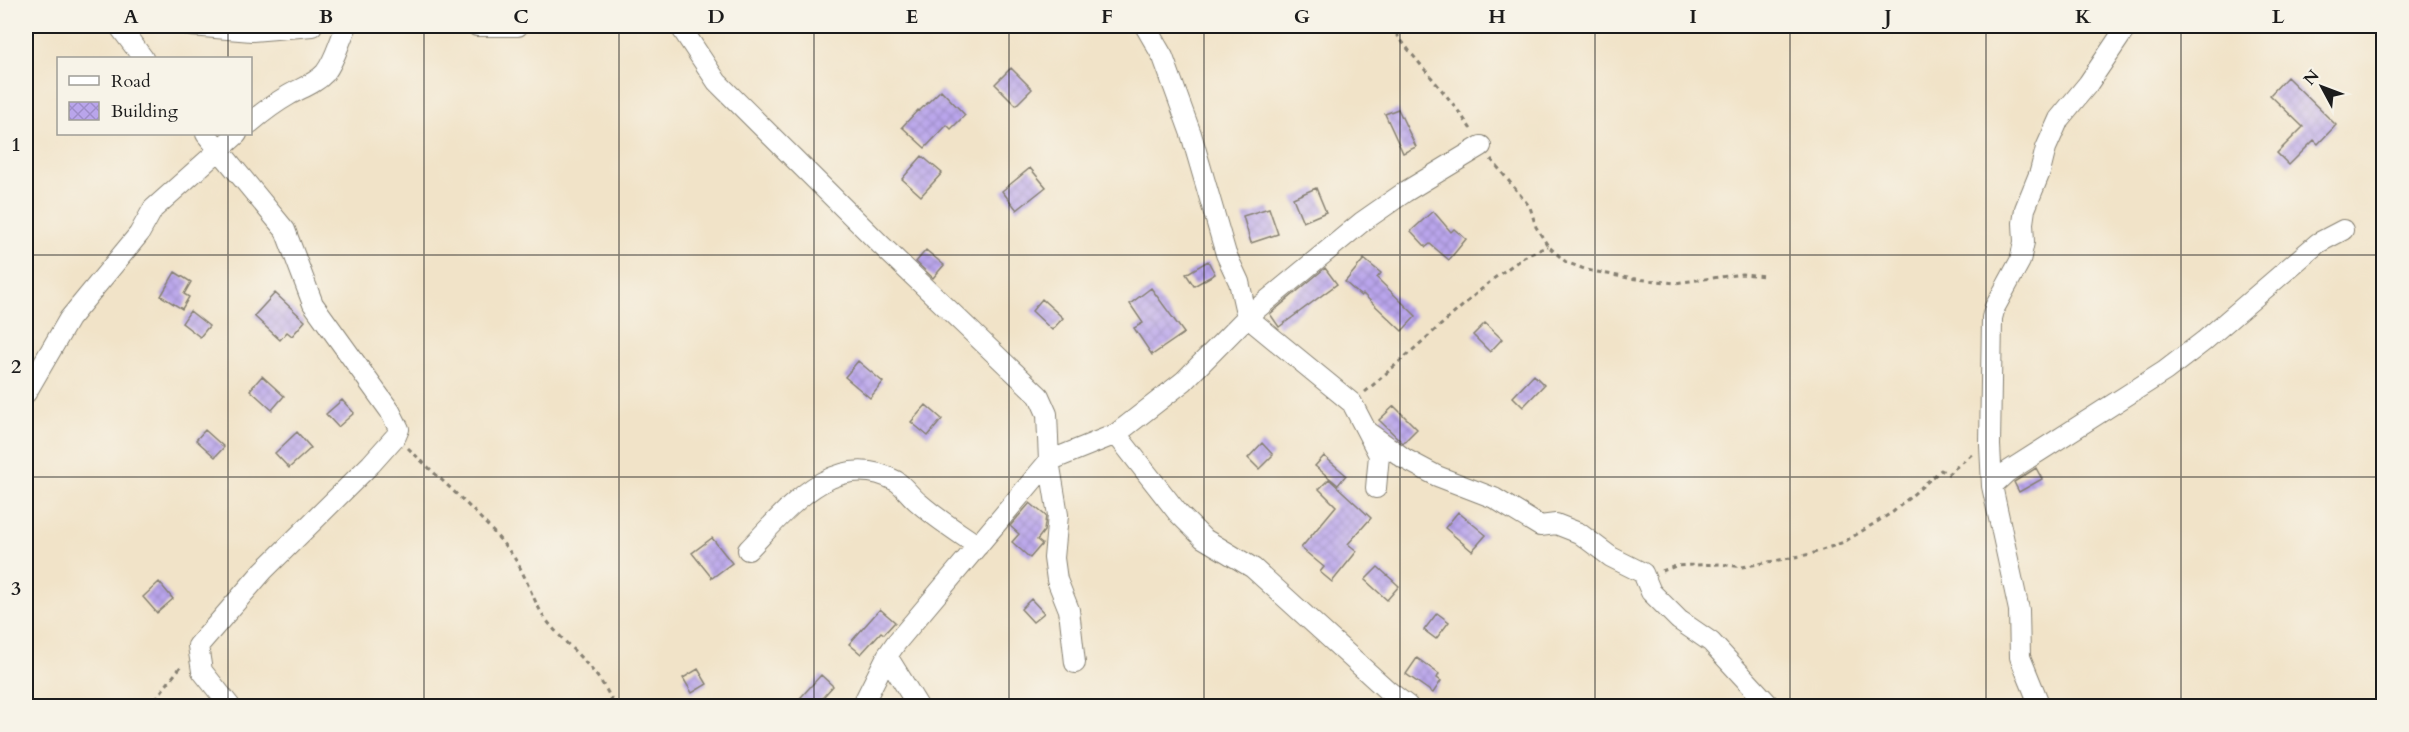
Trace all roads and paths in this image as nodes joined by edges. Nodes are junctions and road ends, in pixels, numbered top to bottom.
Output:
1 (119, 26) edge
2 (191, 26) edge
3 (312, 26) edge
4 (347, 26) edge
5 (477, 26) edge
6 (518, 26) edge
7 (680, 26) edge
8 (1145, 26) edge
9 (1391, 26) edge
10 (2127, 26) edge
11 (142, 57) edge
12 (252, 121) edge
13 (234, 135) edge
14 (213, 141) edge
15 (1481, 146) junction
16 (2343, 230) dead end
17 (1548, 246) junction
18 (1766, 276) dead end
19 (1247, 318) junction
20 (26, 393) edge
21 (1352, 403) junction
22 (1367, 431) junction
23 (1116, 434) junction
24 (396, 436) junction
25 (1990, 445) junction
26 (1049, 461) junction
27 (1992, 486) junction
28 (1376, 488) dead end
29 (978, 546) junction
30 (748, 550) dead end
31 (1643, 573) junction
32 (198, 646) junction
33 (887, 656) junction
34 (1075, 663) dead end
35 (150, 706) edge
36 (230, 706) edge
37 (614, 706) edge
38 (862, 706) edge
39 (918, 706) edge
40 (1408, 706) edge
41 (1770, 706) edge
42 (2040, 706) edge

1 - 11 street
2 - 3 street
4 - 12 street
5 - 6 street
7 - 26 street
8 - 19 street
9 - 15 path
10 - 25 street
13 - 14 street
14 - 20 street
14 - 24 street
15 - 17 path
15 - 19 street
16 - 27 street
17 - 18 path
17 - 21 path
19 - 21 street
19 - 23 street
21 - 22 street
22 - 28 street
22 - 31 street
23 - 26 street
23 - 40 street
24 - 32 street
24 - 37 path
25 - 27 street
25 - 31 path
26 - 29 street
26 - 34 street
27 - 42 street
29 - 30 street
29 - 33 street
31 - 41 street
32 - 35 path
32 - 36 street
33 - 38 street
33 - 39 street

